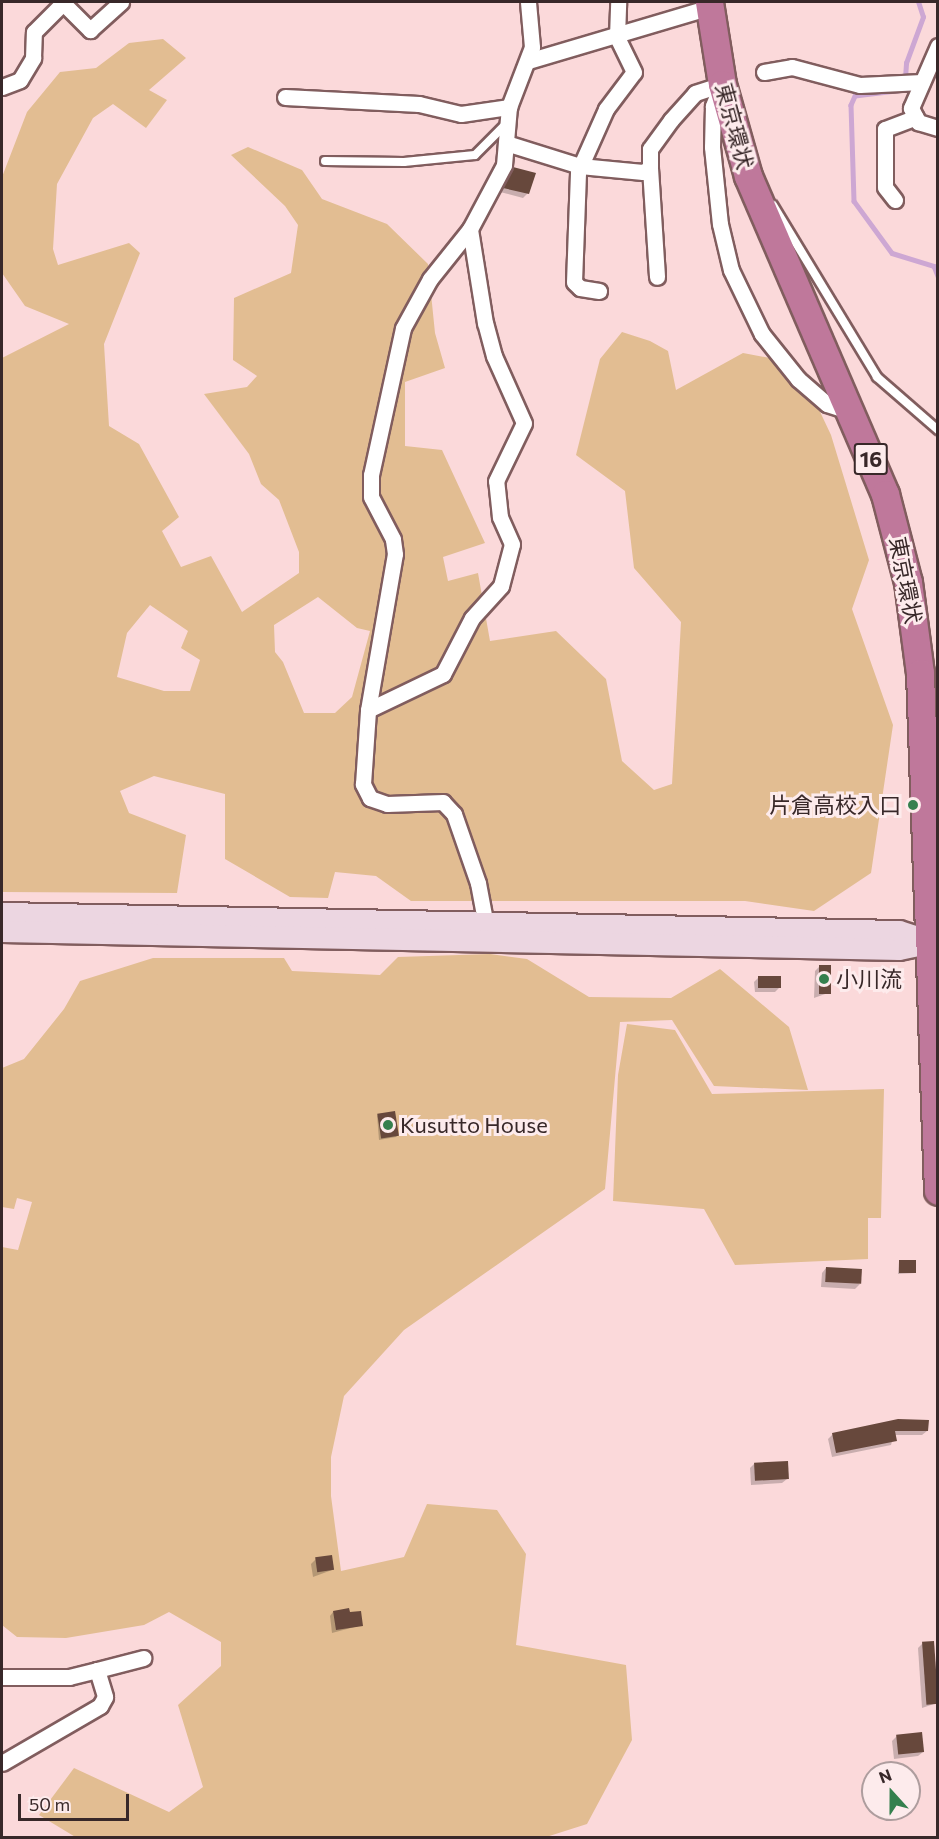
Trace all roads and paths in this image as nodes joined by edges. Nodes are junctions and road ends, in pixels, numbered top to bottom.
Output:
1 (63, 2) edge
2 (121, 2) edge
3 (528, 2) edge
4 (618, 2) edge
5 (710, 4) edge
6 (617, 37) junction
7 (938, 46) edge
8 (528, 61) junction
9 (764, 72) dead end
10 (922, 82) junction
11 (722, 84) junction
12 (2, 87) edge
13 (285, 97) dead end
14 (508, 114) junction
15 (916, 117) junction
16 (938, 128) edge
17 (506, 143) junction
18 (325, 161) dead end
19 (580, 166) junction
20 (650, 168) junction
21 (895, 200) dead end
22 (760, 208) junction
23 (470, 229) junction
24 (657, 277) dead end
25 (599, 291) dead end
26 (849, 411) junction
27 (938, 430) edge
28 (368, 710) junction
29 (2, 913) edge
30 (2, 931) edge
31 (487, 933) junction
32 (934, 941) edge
33 (938, 1191) edge
34 (143, 1659) dead end
35 (97, 1670) junction
36 (2, 1677) edge
37 (2, 1763) edge

1 - 2 street
1 - 12 street
3 - 8 street
4 - 6 street
5 - 6 street
5 - 11 highway, 東京環状 / 16
6 - 8 street
6 - 19 street
7 - 10 street
8 - 14 street
9 - 10 street
10 - 15 street
11 - 20 street
11 - 22 highway, 東京環状 / 16
11 - 26 street
13 - 14 street
14 - 17 street
14 - 18 lane
15 - 16 street
15 - 21 street
17 - 19 street
17 - 23 street
19 - 20 street
19 - 25 street
20 - 24 street
22 - 26 highway, 東京環状 / 16
22 - 27 lane
23 - 28 street
23 - 28 street
26 - 32 highway, 東京環状 / 16
28 - 31 street
29 - 31 street
30 - 31 street
31 - 32 street
32 - 33 highway, 東京環状 / 16
34 - 35 street
35 - 36 street
35 - 37 street

